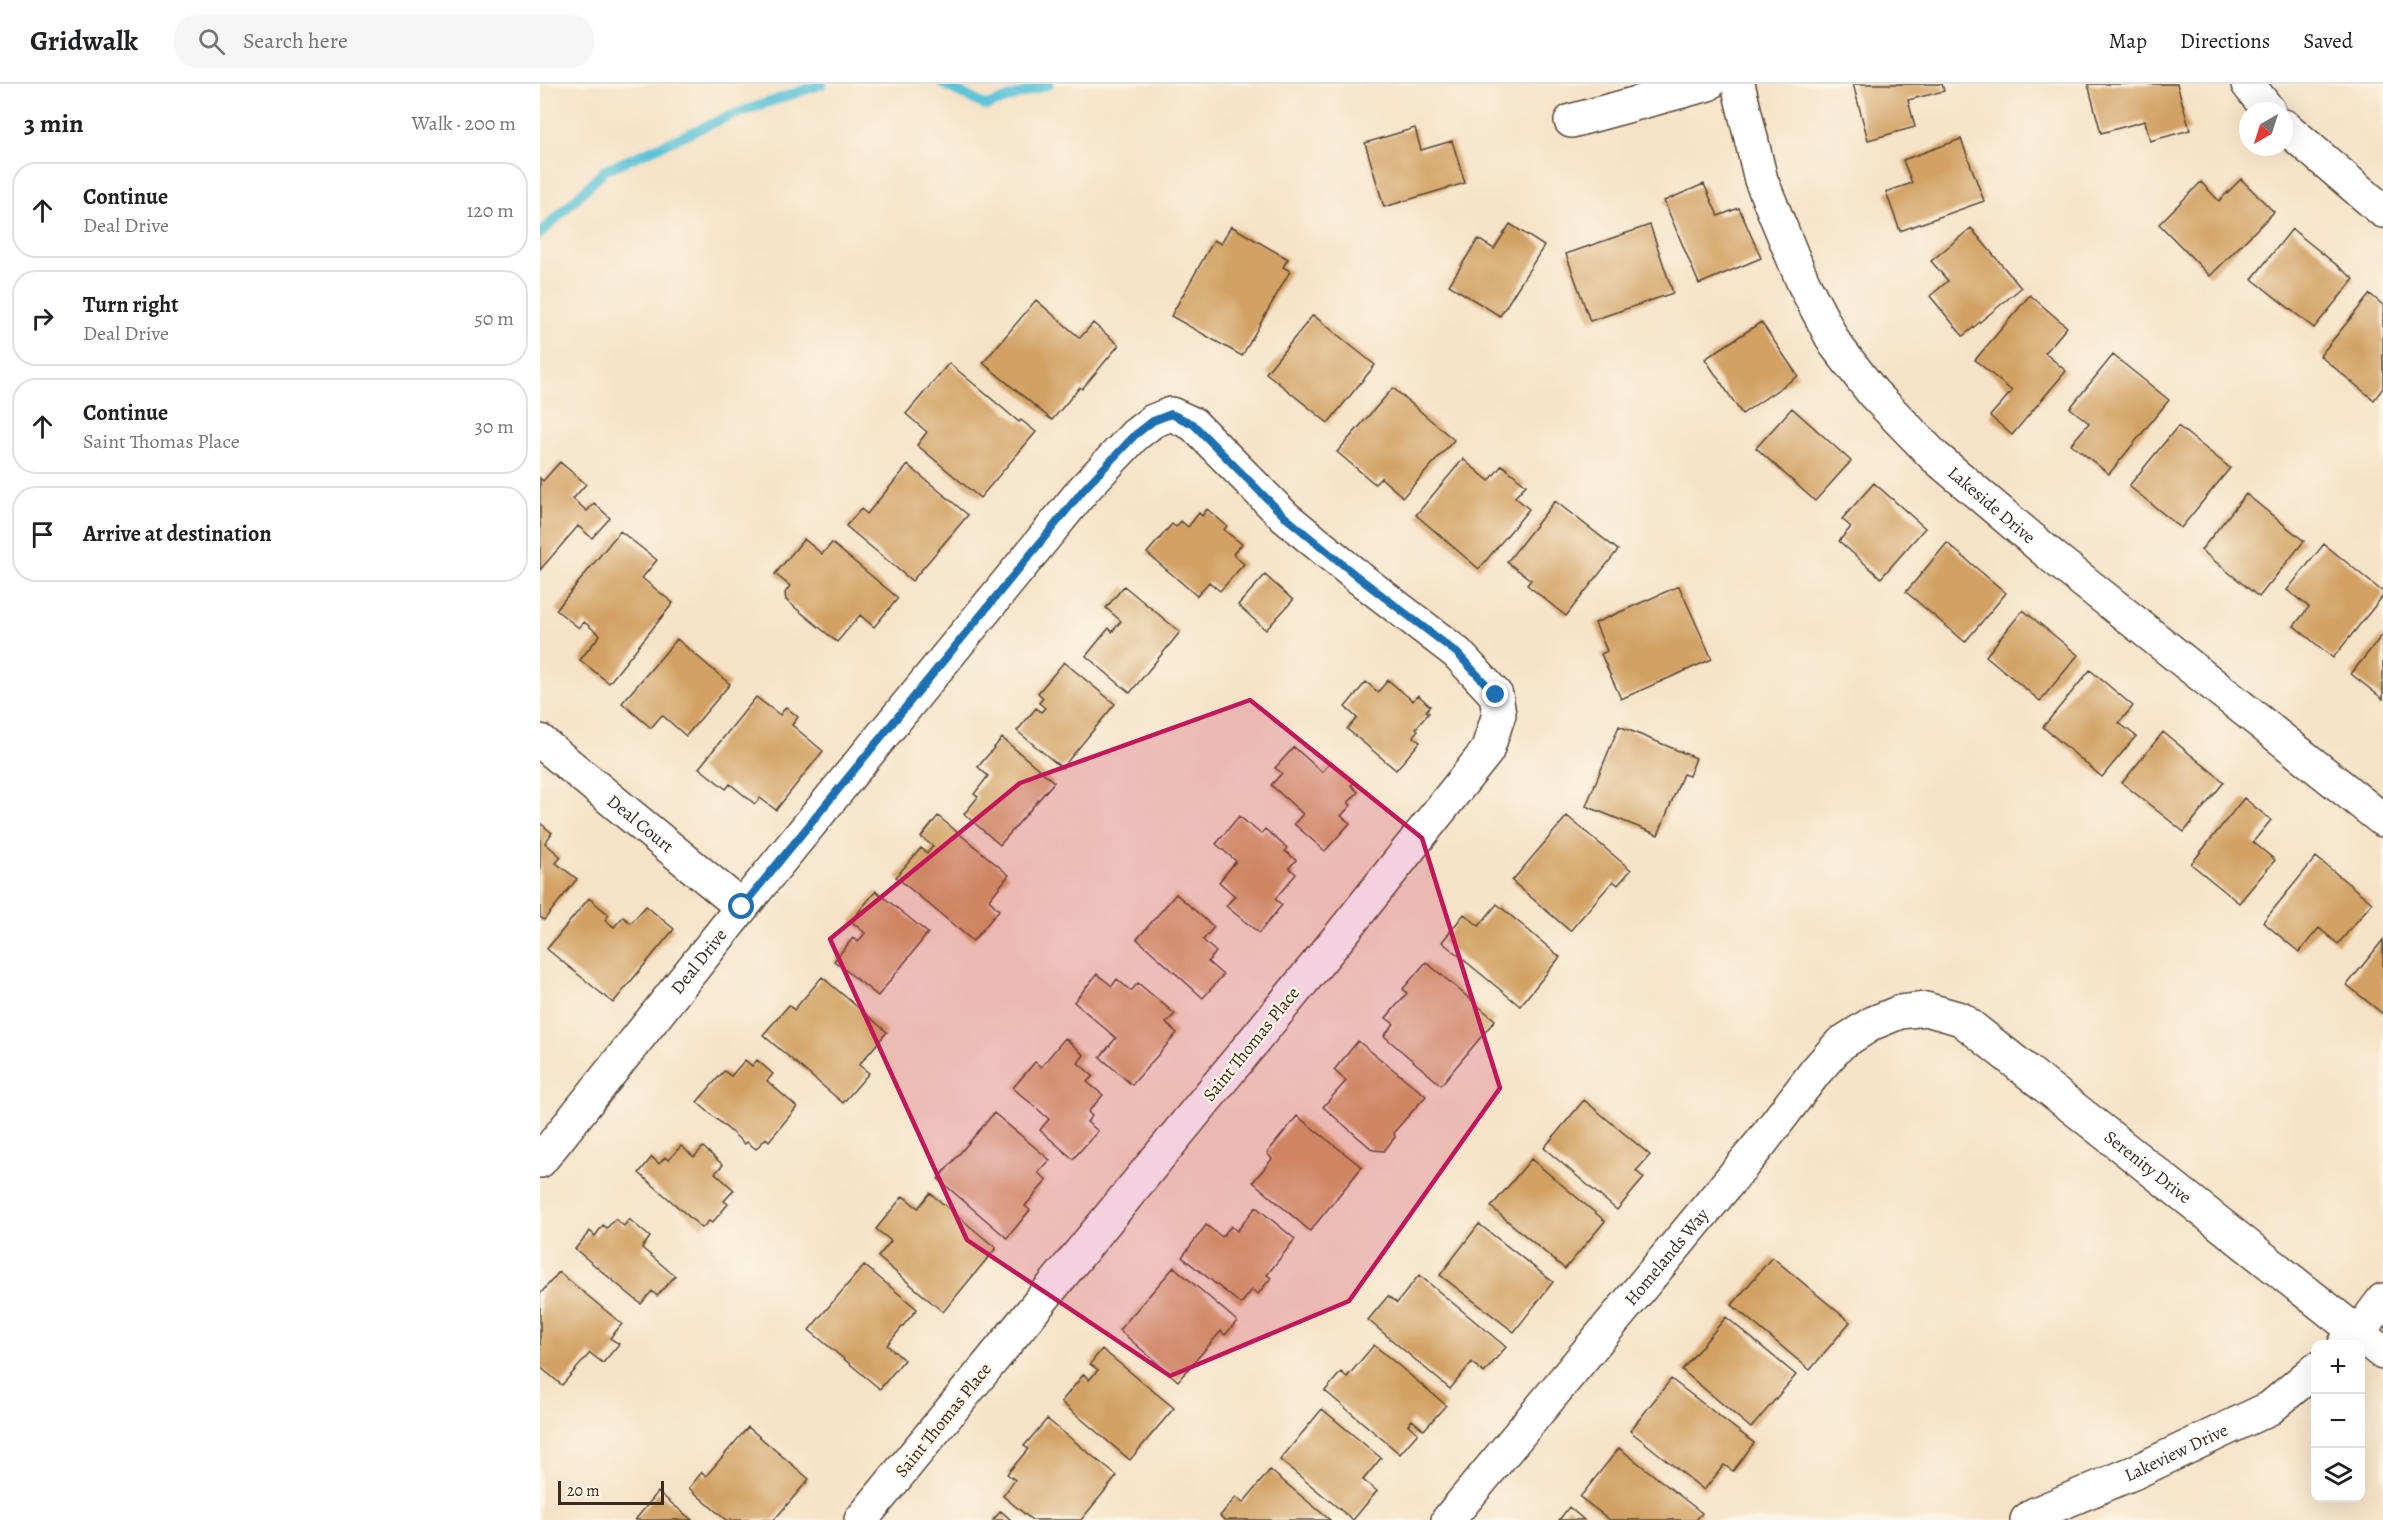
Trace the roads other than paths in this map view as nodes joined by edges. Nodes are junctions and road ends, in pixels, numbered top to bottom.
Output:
1 (1708, 84) edge
2 (1738, 84) edge
3 (2248, 84) edge
4 (2262, 102) edge
5 (1571, 121) dead end
6 (2293, 134) edge
7 (2383, 211) edge
8 (1358, 577) joint
9 (540, 741) edge
10 (2383, 820) edge
11 (742, 907) junction
12 (1900, 1012) joint
13 (540, 1161) edge
14 (2383, 1300) edge
15 (2358, 1340) edge
16 (2363, 1340) edge
17 (2311, 1373) edge
18 (861, 1520) edge
19 (1449, 1520) edge
20 (2027, 1520) edge

1 - 5 street
2 - 10 street, Lakeside Drive
3 - 4 street
6 - 7 street
8 - 11 street, Deal Drive
8 - 18 street, Saint Thomas Place
9 - 11 street, Deal Court
11 - 13 street, Deal Drive
12 - 15 street, Serenity Drive
12 - 19 street, Homelands Way
14 - 16 street
17 - 20 street, Lakeview Drive

